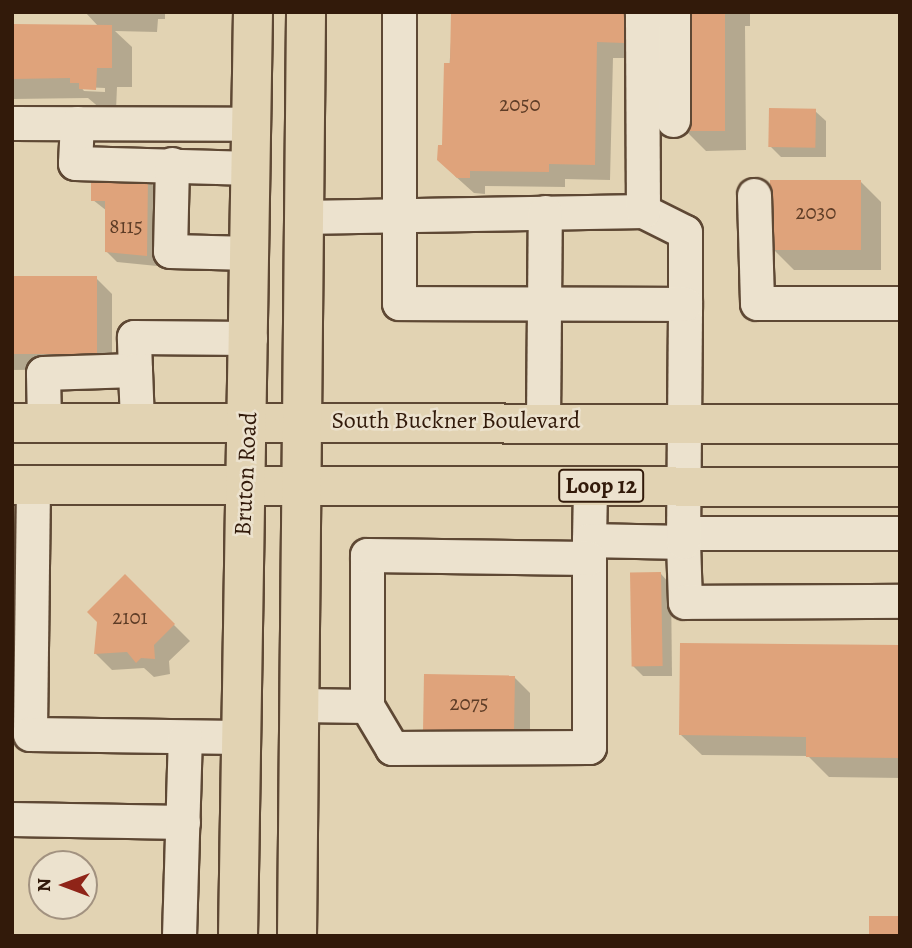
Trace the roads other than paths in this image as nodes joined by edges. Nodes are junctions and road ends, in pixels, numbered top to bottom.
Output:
1 (253, 12) edge
2 (306, 12) edge
3 (399, 12) edge
4 (642, 12) edge
5 (673, 12) edge
6 (673, 120) dead end
7 (12, 123) edge
8 (77, 123) junction
9 (136, 124) junction
10 (252, 124) junction
11 (135, 164) junction
12 (172, 164) junction
13 (252, 168) junction
14 (754, 195) dead end
15 (643, 211) junction
16 (545, 212) junction
17 (399, 216) junction
18 (303, 217) junction
19 (251, 253) junction
20 (544, 303) junction
21 (900, 303) edge
22 (685, 304) junction
23 (250, 338) junction
24 (135, 370) junction
25 (137, 421) junction
26 (249, 421) junction
27 (302, 421) junction
28 (684, 421) junction
29 (28, 422) edge
30 (543, 422) junction
31 (900, 425) edge
32 (246, 484) junction
33 (302, 484) junction
34 (23, 485) edge
35 (684, 485) junction
36 (590, 486) junction
37 (900, 487) edge
38 (900, 533) edge
39 (683, 538) junction
40 (589, 549) junction
41 (900, 601) edge
42 (299, 705) junction
43 (367, 706) junction
44 (185, 737) junction
45 (240, 737) junction
46 (12, 819) edge
47 (183, 822) junction
48 (179, 936) edge
49 (238, 936) edge
50 (297, 936) edge

1 - 10 main road, Bruton Road
2 - 18 main road
3 - 17 lane
4 - 15 lane
5 - 6 lane
7 - 8 lane
8 - 9 lane
8 - 11 lane
9 - 10 lane
9 - 11 lane
10 - 13 main road, Bruton Road
11 - 12 lane
12 - 13 lane
12 - 19 lane
13 - 19 main road, Bruton Road
14 - 21 lane
15 - 16 lane
15 - 22 lane
16 - 17 lane
16 - 20 lane
17 - 18 lane
17 - 20 lane
18 - 27 main road
19 - 23 main road, Bruton Road
20 - 22 lane
20 - 30 lane
22 - 28 lane
23 - 24 lane
23 - 26 main road, Bruton Road
24 - 25 lane
24 - 29 lane
25 - 26 main road, South Buckner Boulevard
25 - 29 main road, South Buckner Boulevard
26 - 27 main road, South Buckner Boulevard
26 - 32 main road, Bruton Road
27 - 30 main road, South Buckner Boulevard
27 - 33 main road
28 - 30 main road, South Buckner Boulevard
28 - 31 main road, South Buckner Boulevard
28 - 35 lane
32 - 33 main road, Loop 12
32 - 34 main road, Loop 12
32 - 45 main road, Bruton Road
33 - 36 main road, Loop 12
33 - 42 main road
34 - 44 lane
35 - 36 main road, Loop 12
35 - 37 main road, Loop 12
35 - 39 lane
36 - 40 lane
38 - 39 lane
39 - 40 lane
39 - 41 lane
40 - 43 lane
40 - 43 lane
42 - 43 lane
42 - 50 main road
44 - 45 lane
44 - 47 lane
45 - 49 main road, Bruton Road
46 - 47 lane
47 - 48 lane

